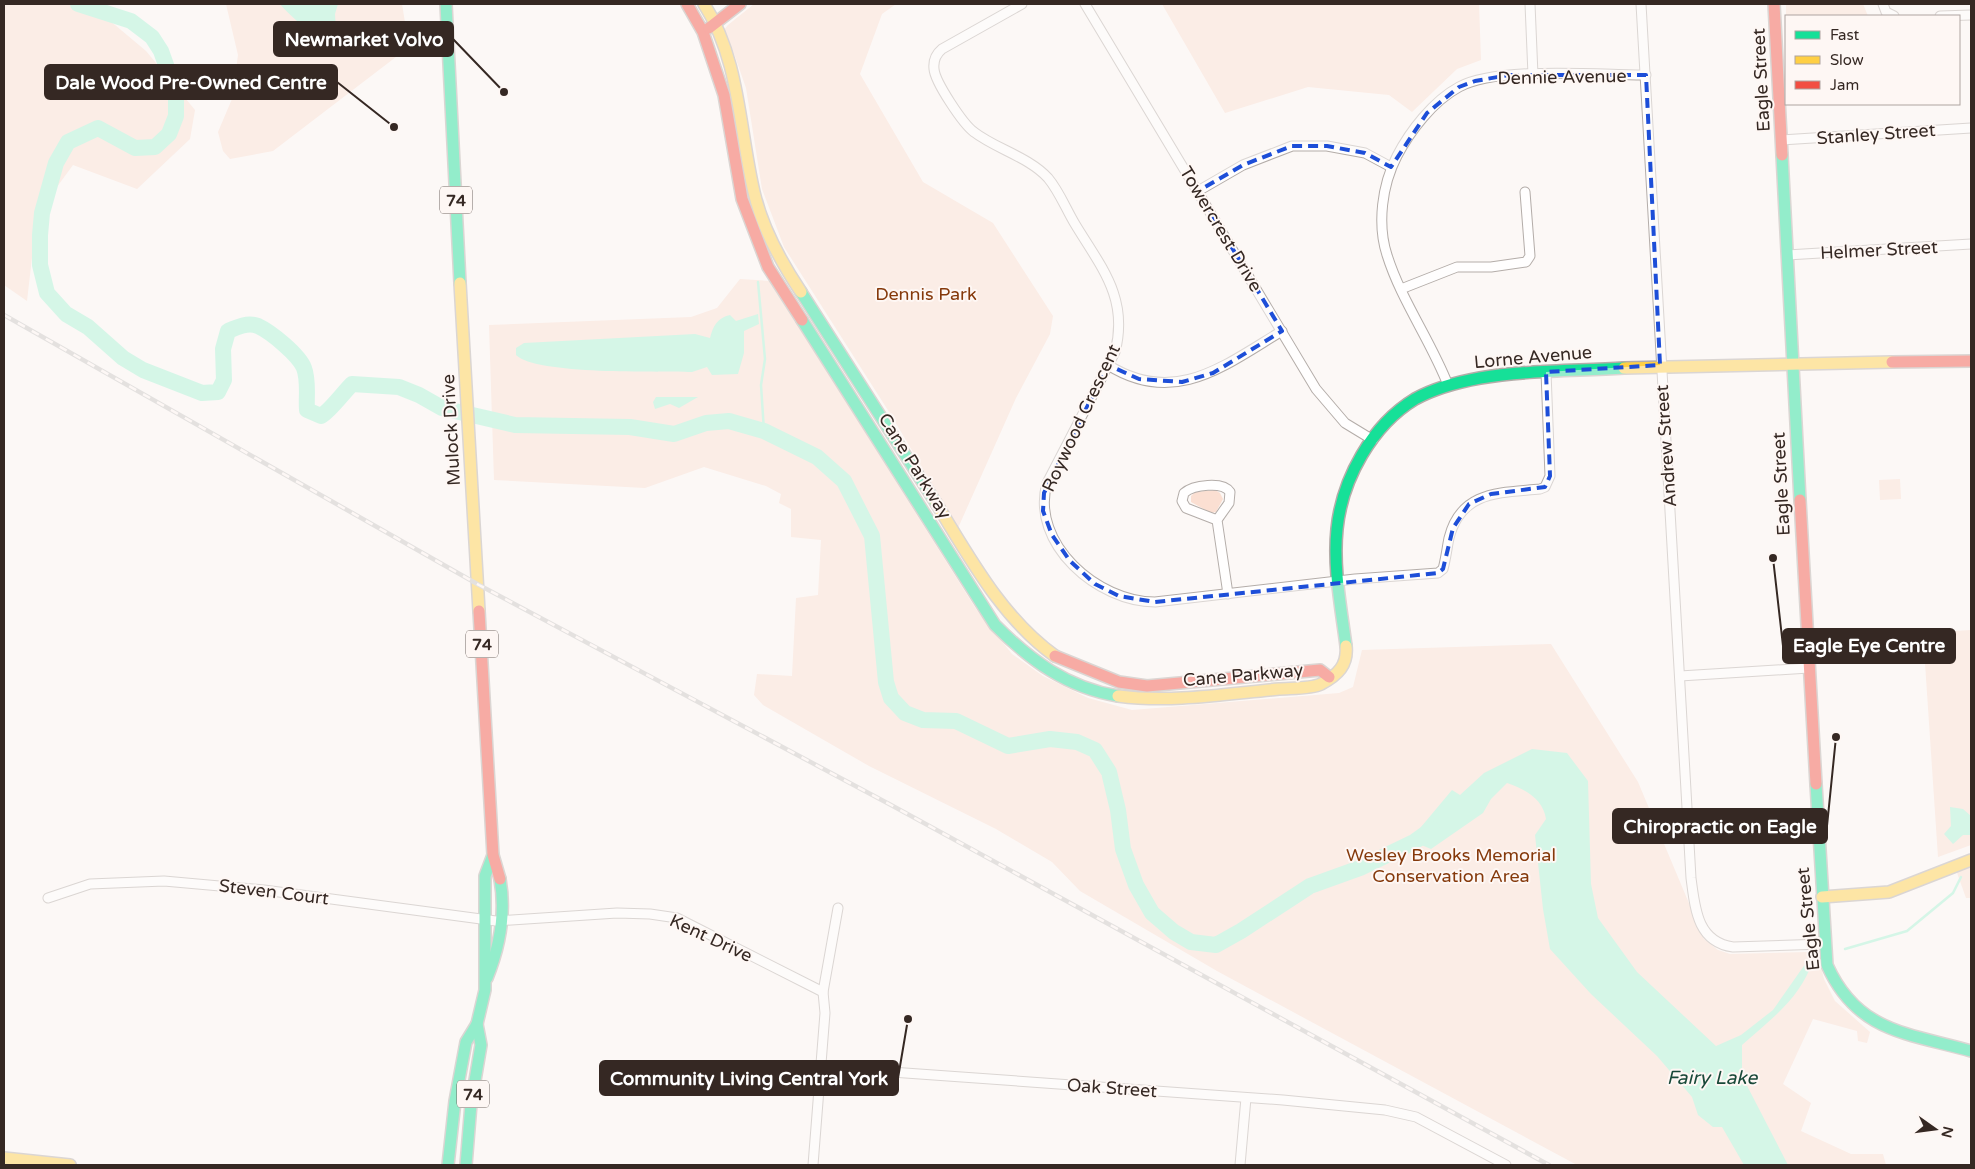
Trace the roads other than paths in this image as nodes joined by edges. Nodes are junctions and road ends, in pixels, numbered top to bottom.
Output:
1 (446, 4) edge
2 (686, 4) edge
3 (704, 4) edge
4 (740, 4) edge
5 (1022, 4) edge
6 (1085, 4) edge
7 (1530, 4) edge
8 (1641, 4) edge
9 (1774, 4) edge
10 (1883, 4) edge
11 (1892, 15) edge
12 (716, 23) junction
13 (703, 32) junction
14 (1533, 75) junction
15 (1646, 76) junction
16 (1971, 128) edge
17 (1782, 140) junction
18 (1391, 167) junction
19 (1198, 191) junction
20 (1525, 192) dead end
21 (1971, 244) edge
22 (1787, 255) junction
23 (1402, 289) junction
24 (1282, 331) junction
25 (1971, 361) edge
26 (1792, 363) junction
27 (1108, 365) junction
28 (1660, 365) junction
29 (1546, 372) junction
30 (1448, 385) junction
31 (1373, 440) junction
32 (1217, 520) junction
33 (1339, 581) junction
34 (1228, 594) junction
35 (1809, 668) junction
36 (1680, 676) junction
37 (1329, 677) junction
38 (494, 855) junction
39 (1971, 860) edge
40 (1822, 897) junction
41 (48, 898) dead end
42 (838, 908) dead end
43 (486, 919) junction
44 (502, 919) junction
45 (1825, 944) junction
46 (487, 978) junction
47 (824, 992) junction
48 (477, 1024) junction
49 (1971, 1051) edge
50 (821, 1067) junction
51 (1246, 1098) junction
52 (4, 1158) edge
53 (56, 1165) edge
54 (70, 1165) edge
55 (448, 1165) edge
56 (466, 1165) edge
57 (813, 1165) edge
58 (1240, 1165) edge
59 (1506, 1165) edge

1 - 38 main road, Mulock Drive / 74
2 - 13 main road, Cane Parkway
3 - 12 main road, Cane Parkway
4 - 12 main road
5 - 27 street, Roywood Crescent
6 - 19 street, Towercrest Drive
7 - 14 street
8 - 15 street, Andrew Street
9 - 17 main road, Eagle Street
10 - 11 street
12 - 13 main road
12 - 37 main road, Cane Parkway
13 - 37 main road, Cane Parkway
14 - 15 street, Dennie Avenue
14 - 18 street, Dennie Avenue
15 - 28 street, Andrew Street
16 - 17 street, Stanley Street
17 - 22 main road, Eagle Street
18 - 19 street
18 - 23 street, Dennie Avenue
19 - 24 street, Towercrest Drive
20 - 23 street
21 - 22 street, Helmer Street
22 - 26 main road, Eagle Street
23 - 30 street, Dennie Avenue
24 - 27 street
24 - 31 street, Towercrest Drive
25 - 26 main road, Lorne Avenue
26 - 28 main road, Lorne Avenue
26 - 35 main road, Eagle Street
27 - 34 street, Roywood Crescent
28 - 29 main road, Lorne Avenue
28 - 36 street, Andrew Street
29 - 30 main road, Lorne Avenue
29 - 33 street, Roywood Crescent
30 - 31 main road, Lorne Avenue
31 - 33 main road, Lorne Avenue
32 - 32 street
32 - 34 street
33 - 34 street, Roywood Crescent
33 - 37 main road, Lorne Avenue
35 - 36 street
35 - 40 main road, Eagle Street
36 - 45 street, Andrew Street
38 - 43 main road, Mulock Drive / 74
38 - 44 main road, Mulock Drive / 74
39 - 40 main road
40 - 45 main road, Eagle Street
41 - 43 street, Steven Court
42 - 47 street
43 - 44 street, Steven Court
43 - 46 main road, Mulock Drive / 74
44 - 46 main road, Mulock Drive / 74
44 - 47 street, Kent Drive
45 - 49 main road, Eagle Street
46 - 48 main road, Mulock Drive / 74
47 - 50 street
48 - 55 main road, Mulock Drive / 74
48 - 56 main road, Mulock Drive / 74
50 - 51 street, Oak Street
50 - 57 street
51 - 58 street
51 - 59 street, Oak Street
52 - 53 main road
53 - 54 main road

